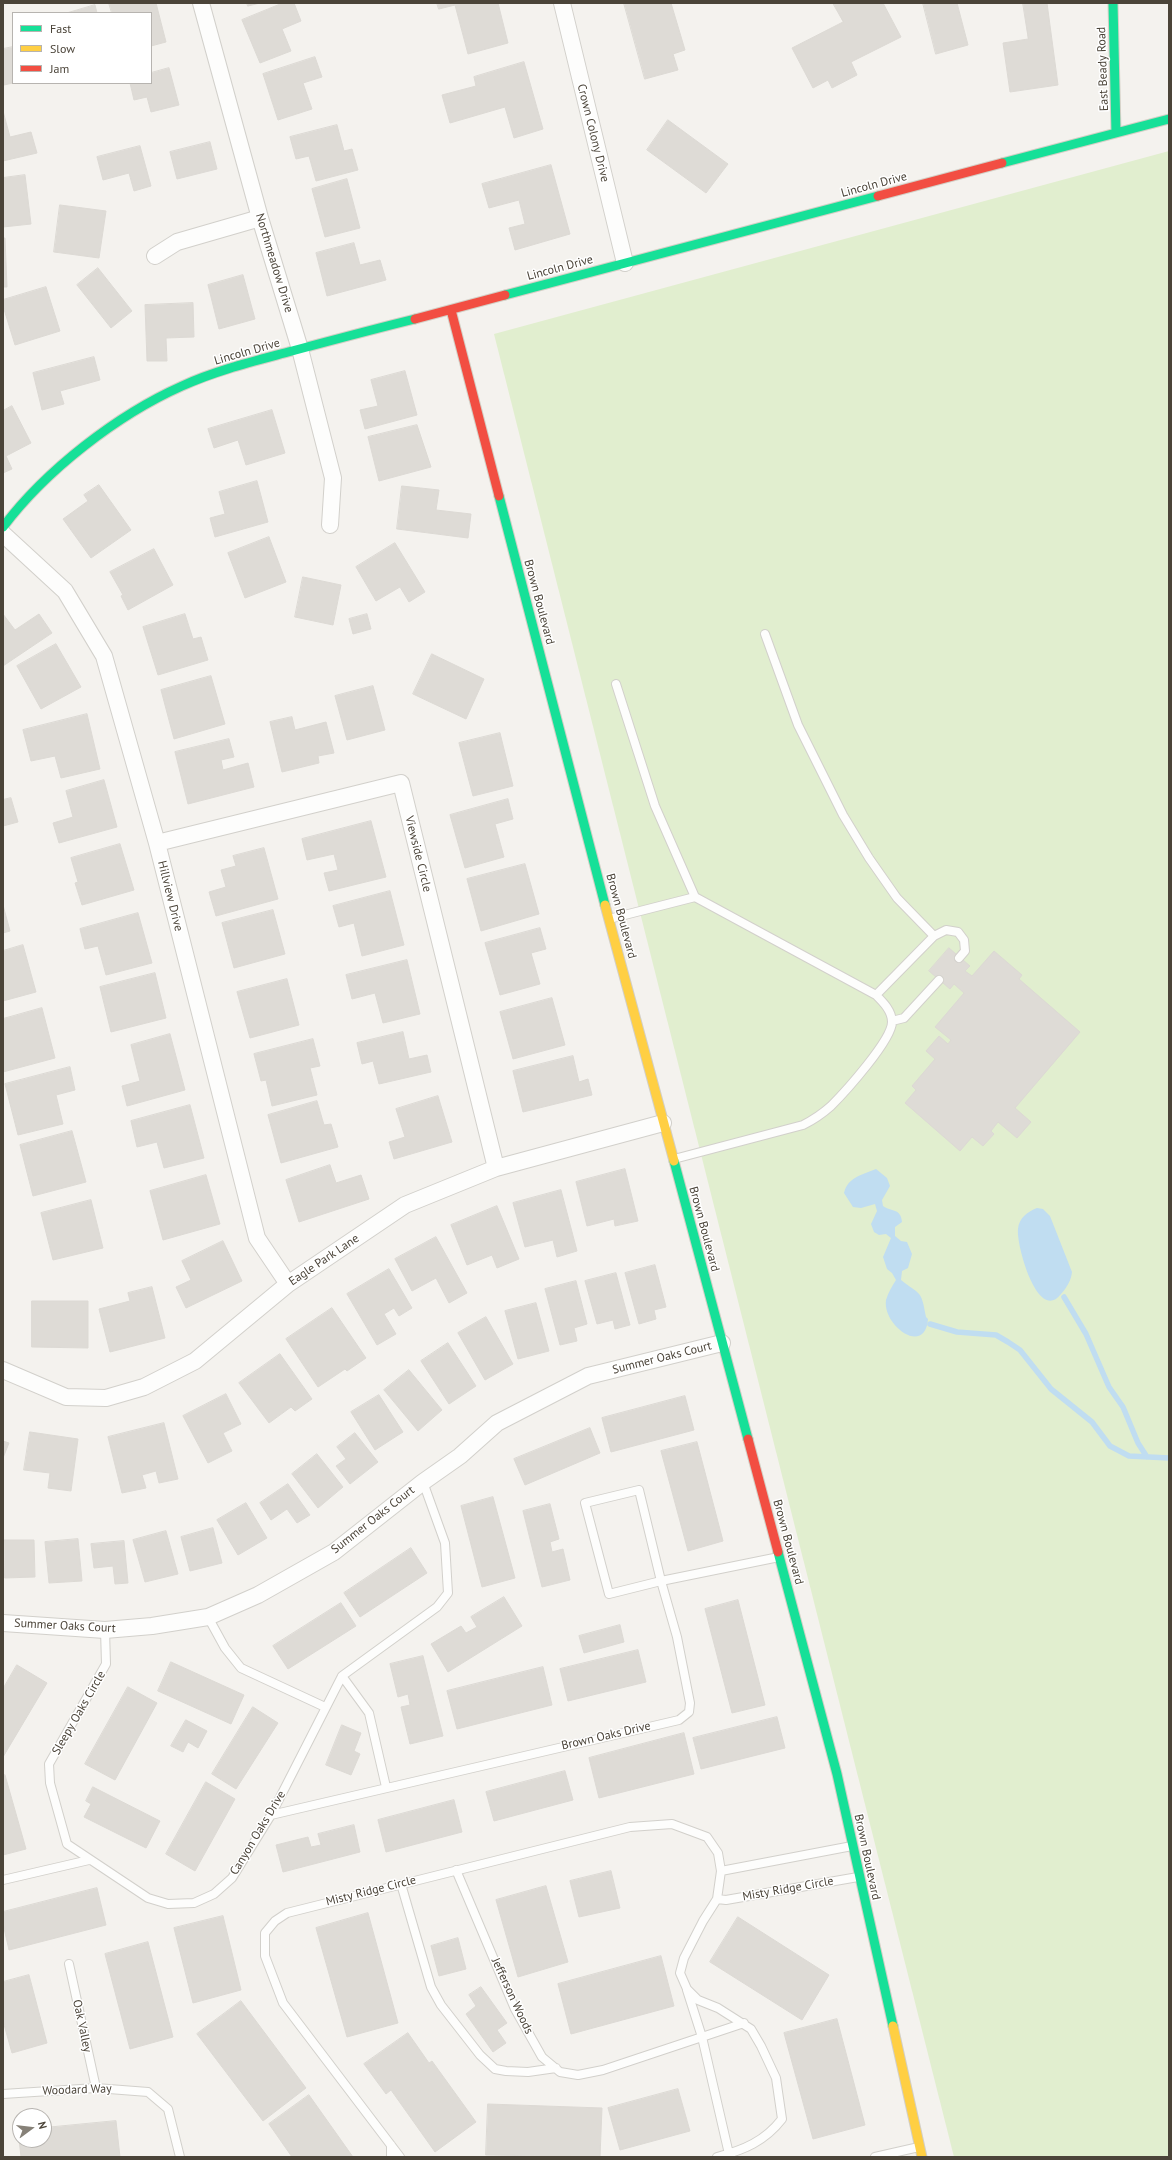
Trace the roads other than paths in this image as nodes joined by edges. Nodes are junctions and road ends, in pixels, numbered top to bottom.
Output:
1 (201, 3) edge
2 (562, 3) edge
3 (1113, 3) edge
4 (1169, 119) edge
5 (1116, 134) junction
6 (260, 218) junction
7 (156, 256) dead end
8 (625, 263) junction
9 (451, 310) junction
10 (300, 350) junction
11 (330, 525) dead end
12 (3, 527) edge
13 (3, 534) edge
14 (765, 634) dead end
15 (616, 684) dead end
16 (157, 843) junction
17 (695, 897) junction
18 (609, 919) junction
19 (934, 936) junction
20 (959, 958) dead end
21 (939, 980) dead end
22 (876, 995) junction
23 (892, 1021) junction
24 (664, 1123) junction
25 (674, 1159) junction
26 (496, 1168) junction
27 (288, 1284) junction
28 (722, 1343) junction
29 (3, 1370) edge
30 (423, 1482) junction
31 (779, 1557) junction
32 (661, 1581) junction
33 (208, 1617) junction
34 (3, 1623) edge
35 (106, 1630) junction
36 (342, 1676) junction
37 (325, 1707) junction
38 (386, 1787) junction
39 (271, 1815) junction
40 (852, 1846) junction
41 (89, 1860) junction
42 (456, 1870) junction
43 (721, 1871) junction
44 (859, 1876) junction
45 (3, 1880) edge
46 (401, 1884) junction
47 (717, 1899) junction
48 (69, 1964) dead end
49 (687, 1989) junction
50 (744, 2023) junction
51 (702, 2037) junction
52 (556, 2068) junction
53 (96, 2088) junction
54 (3, 2094) edge
55 (391, 2145) junction
56 (920, 2146) junction
57 (729, 2154) junction
58 (180, 2157) edge
59 (391, 2157) edge
60 (400, 2157) edge
61 (717, 2157) edge
62 (876, 2157) edge
63 (922, 2157) edge

1 - 6 street, Northmeadow Drive
2 - 8 street, Crown Colony Drive
3 - 5 street, East Beady Road
4 - 5 street, Lincoln Drive
5 - 8 street, Lincoln Drive
6 - 7 street
6 - 10 street, Northmeadow Drive
8 - 9 street, Lincoln Drive
9 - 10 street, Lincoln Drive
9 - 18 street, Brown Boulevard
10 - 11 street, Northmeadow Drive
10 - 12 street, Lincoln Drive
13 - 16 street, Hillview Drive
14 - 19 lane
15 - 17 lane
16 - 26 street, Viewside Circle
16 - 27 street, Hillview Drive
17 - 18 lane
17 - 22 lane
18 - 24 street, Brown Boulevard
19 - 20 lane
19 - 22 lane
21 - 23 lane
22 - 23 lane
23 - 25 lane
24 - 25 street, Brown Boulevard
24 - 26 street, Eagle Park Lane
25 - 28 street, Brown Boulevard
26 - 27 street, Eagle Park Lane
27 - 29 street, Eagle Park Lane
28 - 30 street, Summer Oaks Court
28 - 31 street, Brown Boulevard
30 - 33 street, Summer Oaks Court
30 - 36 lane, Canyon Oaks Drive
31 - 32 lane
31 - 40 street, Brown Boulevard
32 - 32 lane
32 - 38 lane, Brown Oaks Drive
33 - 35 street, Summer Oaks Court
33 - 37 lane
34 - 35 street, Summer Oaks Court
35 - 41 lane, Sleepy Oaks Circle
36 - 37 lane, Canyon Oaks Drive
36 - 38 lane
37 - 39 lane, Canyon Oaks Drive
38 - 39 lane, Brown Oaks Drive
39 - 41 lane, Canyon Oaks Drive
40 - 43 lane
40 - 44 street, Brown Boulevard
41 - 45 lane
42 - 43 lane, Misty Ridge Circle
42 - 46 lane, Misty Ridge Circle
42 - 52 lane, Jefferson Woods
43 - 47 lane, Misty Ridge Circle
44 - 47 lane, Misty Ridge Circle
44 - 56 street, Brown Boulevard
46 - 52 lane
46 - 55 lane, Misty Ridge Circle
47 - 49 lane, Misty Ridge Circle
48 - 53 lane, Oak Valley
49 - 50 lane
49 - 51 lane, Misty Ridge Circle
50 - 51 lane, Jefferson Woods
50 - 57 lane
51 - 52 lane, Jefferson Woods
51 - 57 lane, Misty Ridge Circle
53 - 54 lane, Woodard Way
53 - 58 lane, Woodard Way
55 - 59 lane
55 - 60 lane, Misty Ridge Circle
56 - 62 lane
56 - 63 street, Brown Boulevard
57 - 61 lane

